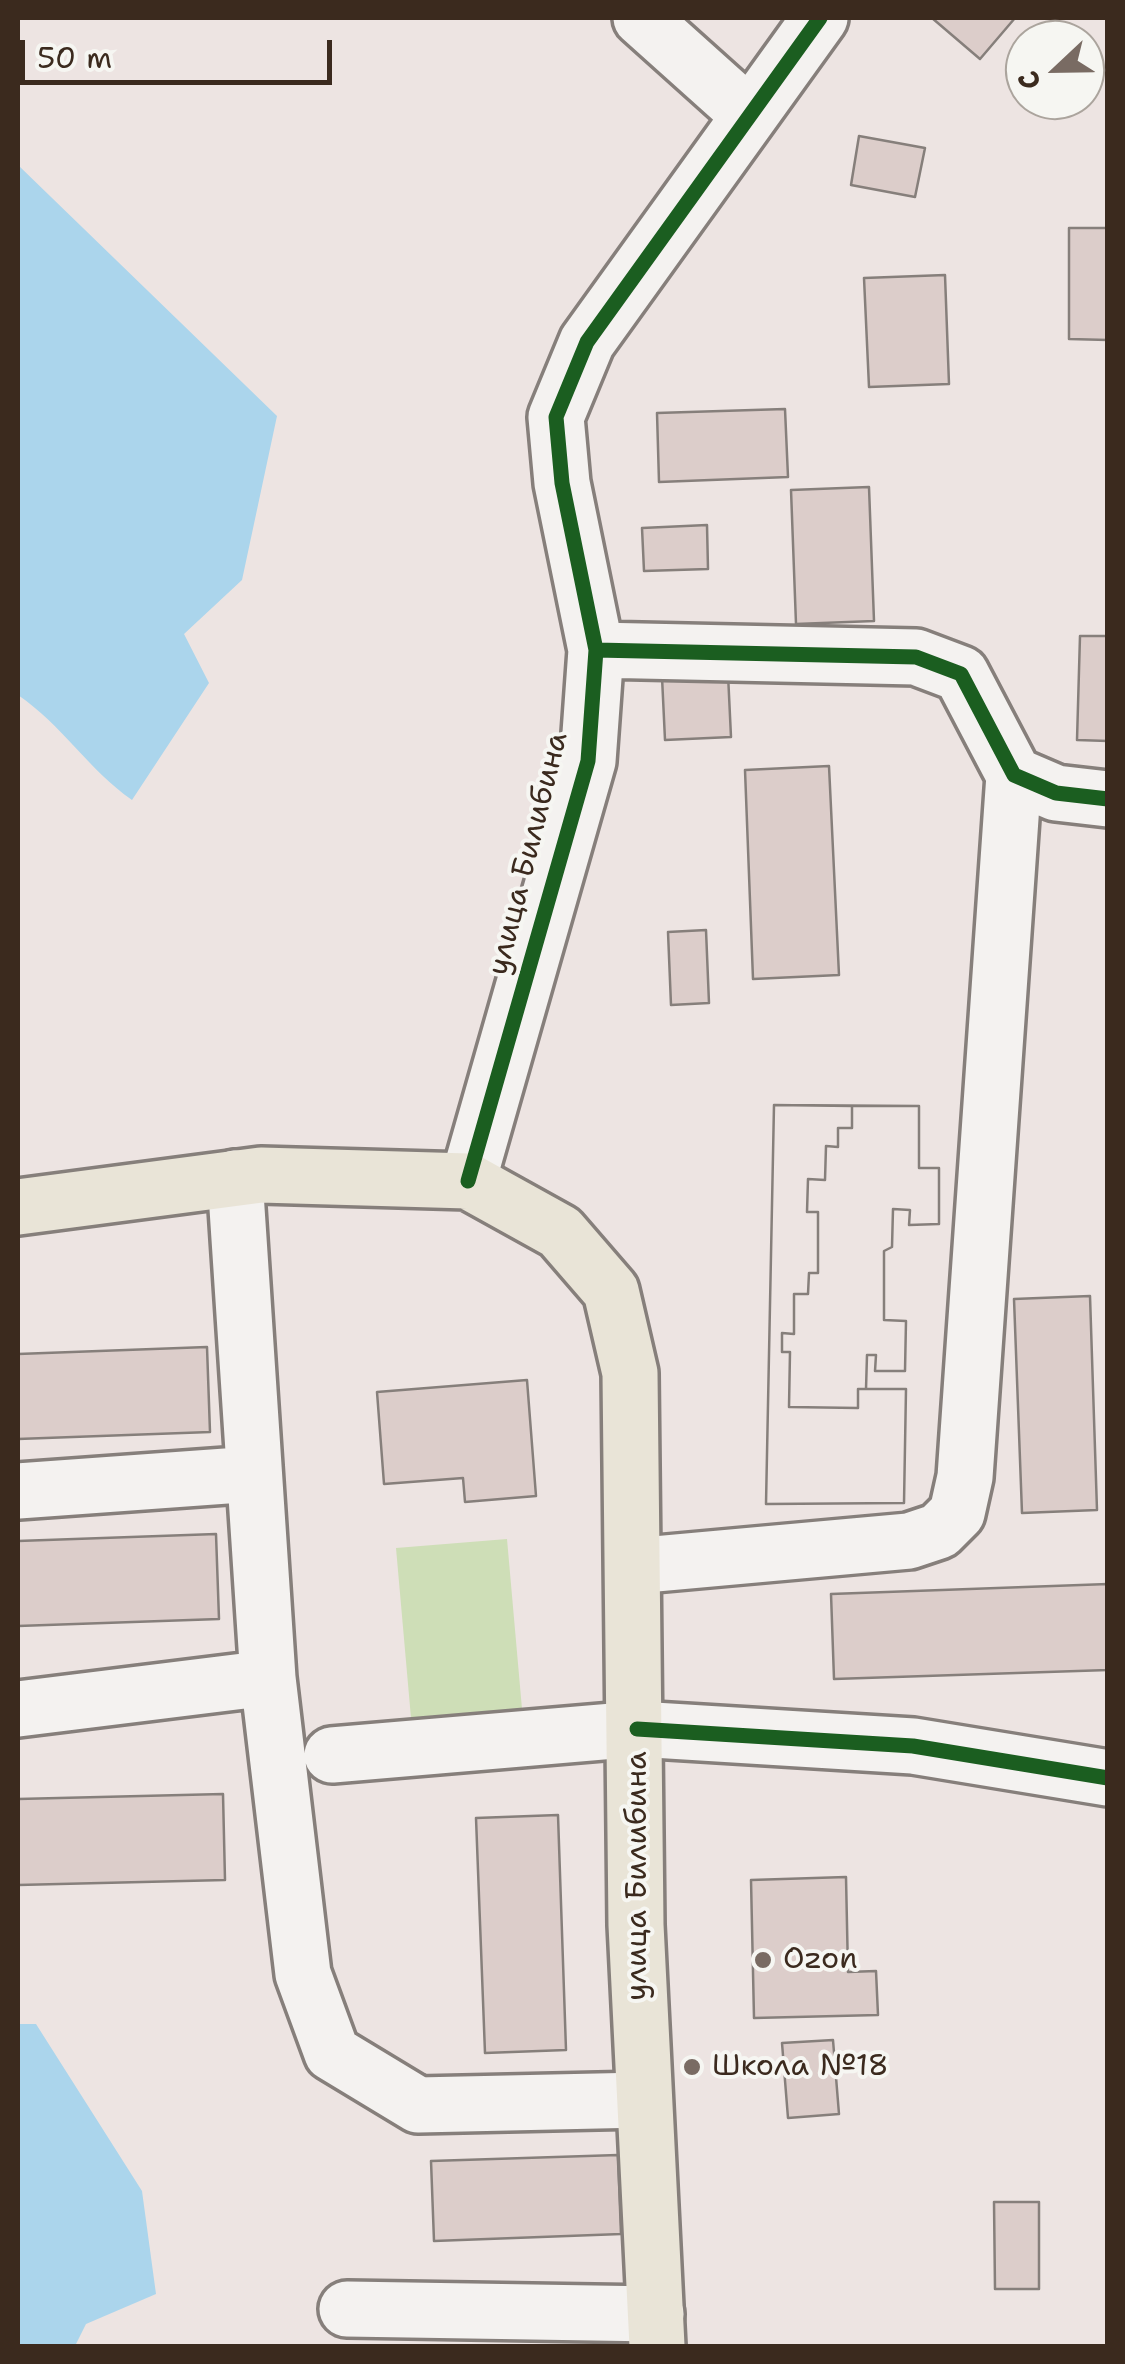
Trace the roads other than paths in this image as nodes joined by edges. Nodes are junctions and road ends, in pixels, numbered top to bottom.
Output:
1 (641, 18) edge
2 (820, 18) edge
3 (748, 114) junction
4 (596, 650) junction
5 (1014, 776) junction
6 (1108, 798) edge
7 (235, 1178) junction
8 (468, 1181) junction
9 (18, 1206) edge
10 (254, 1474) junction
11 (18, 1491) edge
12 (634, 1566) junction
13 (268, 1678) junction
14 (18, 1708) edge
15 (637, 1729) junction
16 (332, 1755) dead end
17 (1108, 1778) edge
18 (642, 2100) junction
19 (347, 2308) dead end
20 (657, 2330) edge

1 - 3 street
2 - 3 street, улица Билибина
3 - 4 street, улица Билибина
4 - 5 street
4 - 8 street, улица Билибина
5 - 6 street
5 - 12 street
7 - 8 main road, улица Билибина
7 - 9 main road, улица Билибина
7 - 10 street
8 - 12 main road, улица Билибина
10 - 11 street
10 - 13 street
12 - 15 main road, улица Билибина
13 - 14 street
13 - 18 street
15 - 16 street
15 - 17 street
15 - 18 main road, улица Билибина
18 - 20 main road, улица Билибина
19 - 20 street

